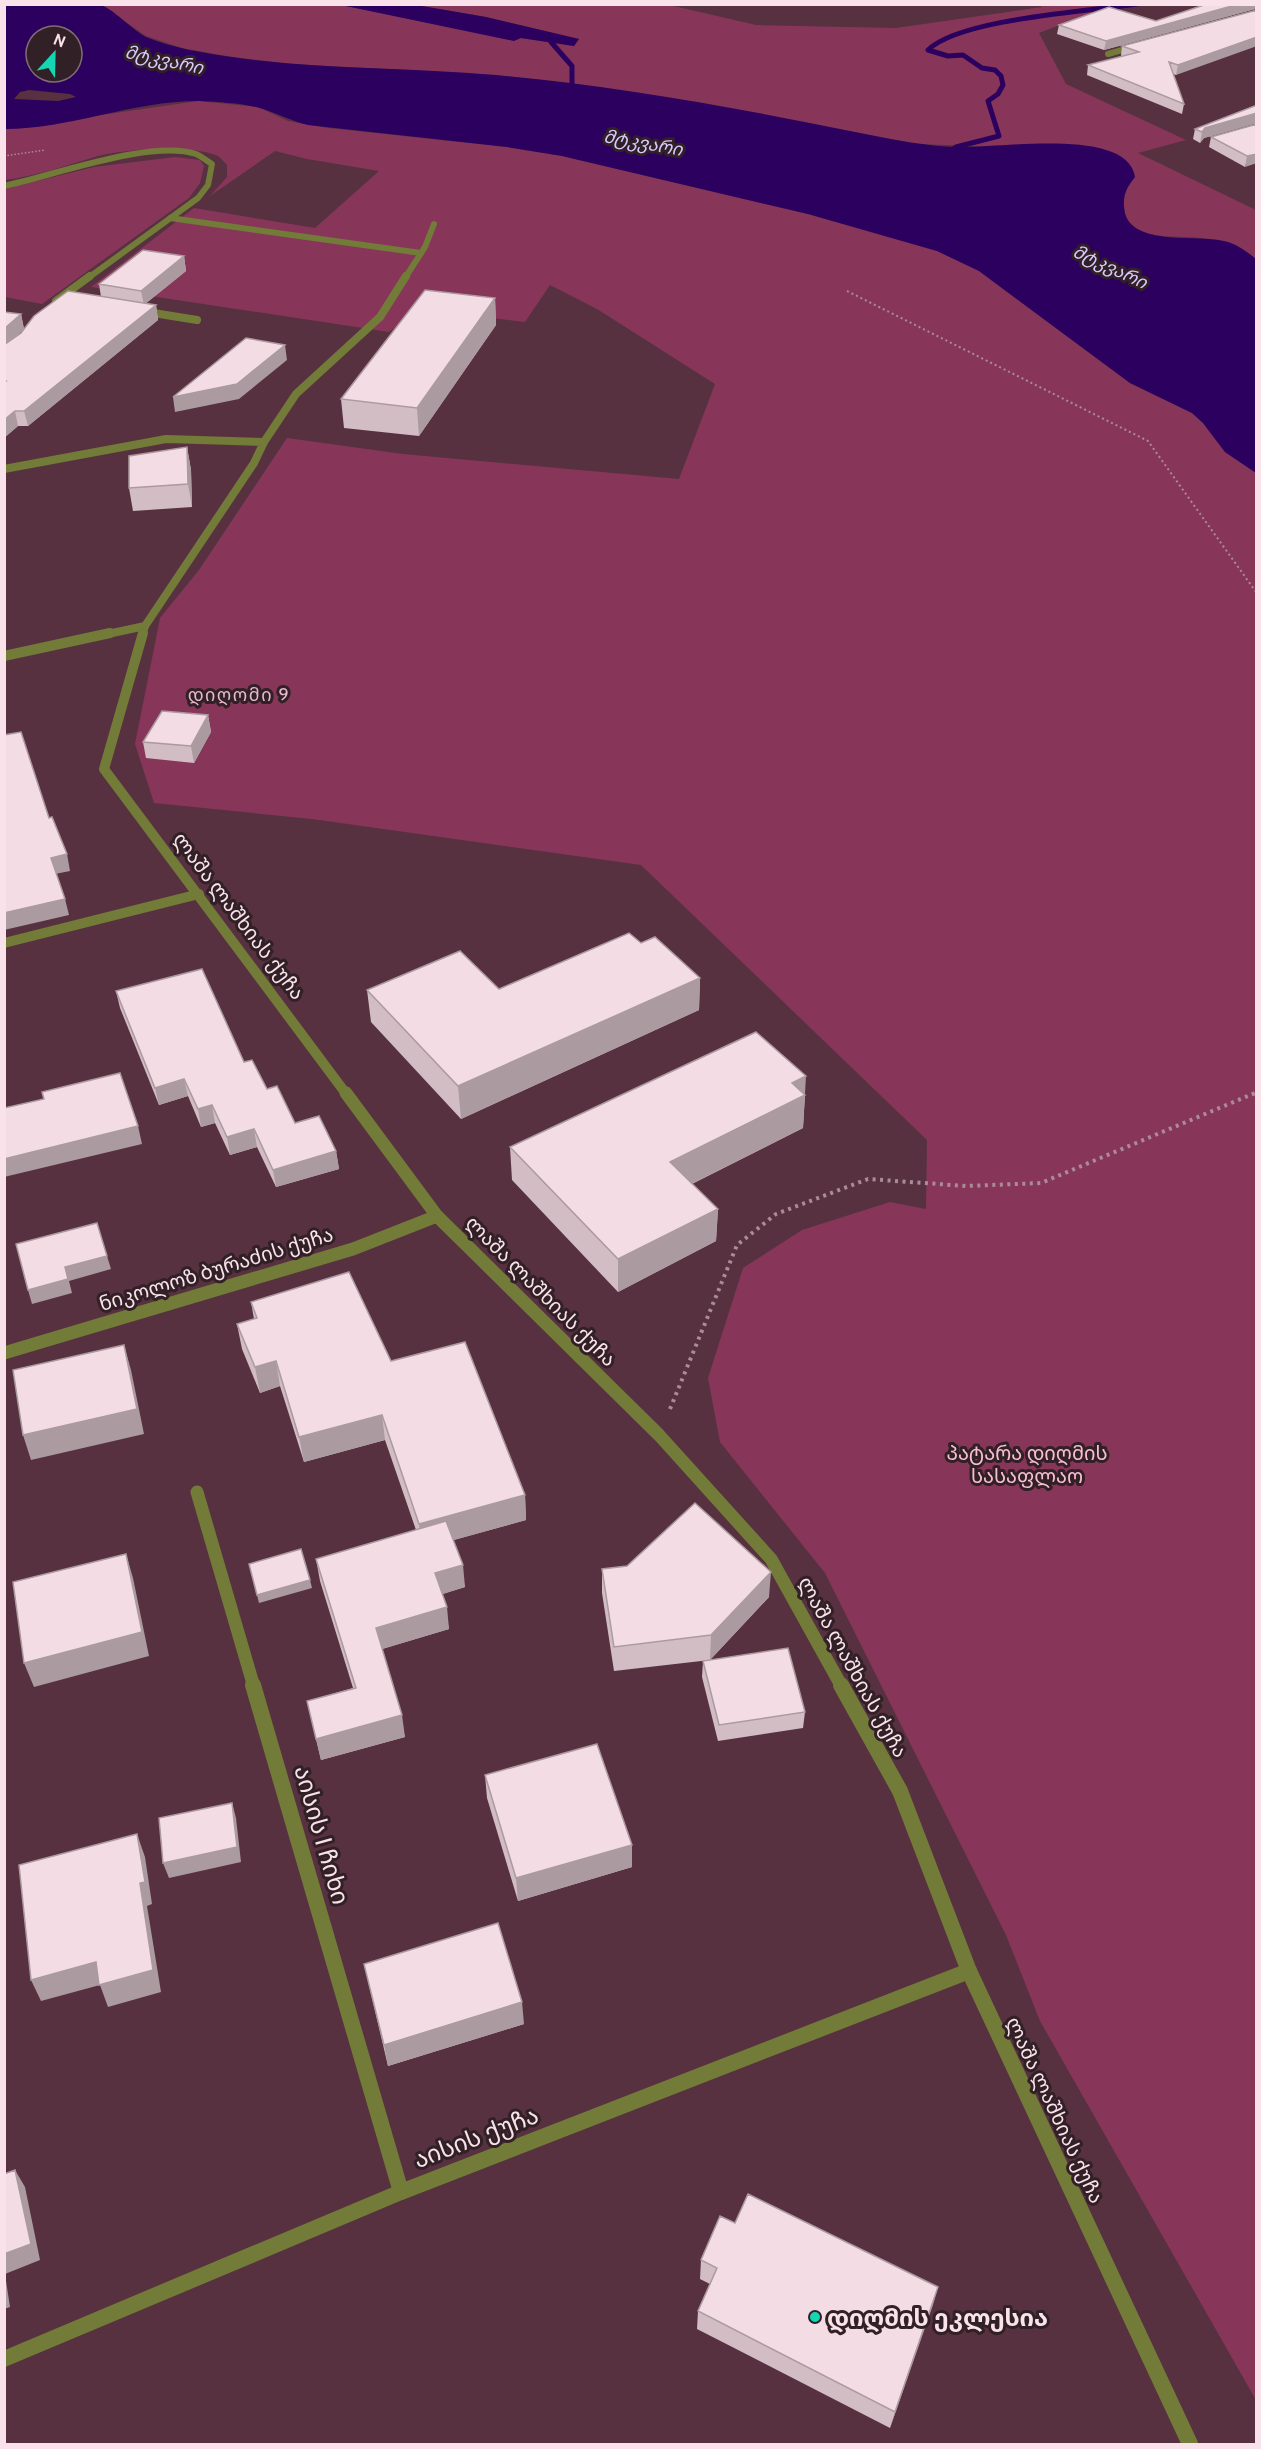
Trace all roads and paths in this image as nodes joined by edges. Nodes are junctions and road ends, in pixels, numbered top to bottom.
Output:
1 (1143, 44) edge
2 (1108, 54) edge
3 (4, 186) edge
4 (170, 218) junction
5 (434, 224) dead end
6 (421, 253) junction
7 (847, 291) dead end
8 (60, 298) junction
9 (70, 300) edge
10 (50, 305) edge
11 (127, 309) edge
12 (196, 320) dead end
13 (264, 442) junction
14 (4, 469) edge
15 (1257, 592) edge
16 (146, 626) junction
17 (4, 656) edge
18 (199, 894) junction
19 (4, 943) edge
20 (1257, 1093) edge
21 (437, 1216) junction
22 (4, 1353) edge
23 (659, 1435) junction
24 (198, 1492) dead end
25 (969, 1971) junction
26 (401, 2192) junction
27 (4, 2359) edge
28 (1190, 2445) edge

1 - 2 street
3 - 4 street
4 - 6 street
4 - 8 street
5 - 6 street, ლაშა ლაშხიას ქუჩა
6 - 13 street, ლაშა ლაშხიას ქუჩა
7 - 15 path
8 - 9 street
8 - 10 street
11 - 12 street
13 - 14 street
13 - 16 street, ლაშა ლაშხიას ქუჩა
16 - 17 street
16 - 18 street, ლაშა ლაშხიას ქუჩა
18 - 19 street
18 - 21 street, ლაშა ლაშხიას ქუჩა
20 - 23 path
21 - 22 street, ნიკოლოზ ბურაძის ქუჩა
21 - 23 street, ლაშა ლაშხიას ქუჩა
23 - 25 street, ლაშა ლაშხიას ქუჩა
24 - 26 street, აისის I ჩიხი
25 - 26 street, აისის ქუჩა
25 - 28 street, ლაშა ლაშხიას ქუჩა
26 - 27 street, აისის ქუჩა

